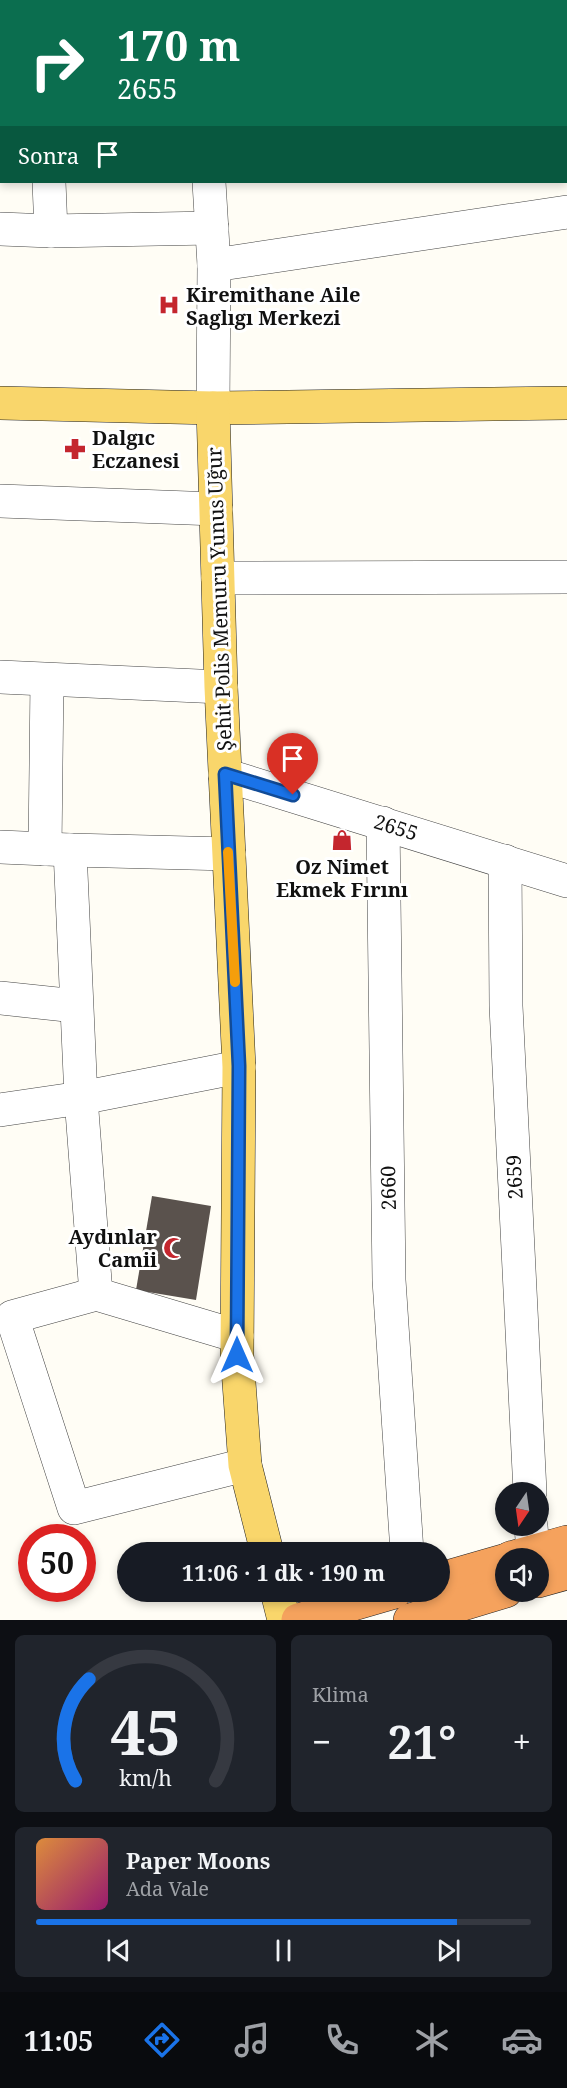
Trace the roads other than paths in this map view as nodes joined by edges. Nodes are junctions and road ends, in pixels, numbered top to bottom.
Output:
1 (49, 183) edge
2 (209, 183) edge
3 (567, 212) edge
4 (212, 228) junction
5 (0, 229) edge
6 (51, 231) junction
7 (214, 265) junction
8 (0, 403) edge
9 (567, 403) edge
10 (213, 408) junction
11 (0, 501) edge
12 (216, 509) junction
13 (567, 577) edge
14 (218, 578) junction
15 (0, 677) edge
16 (47, 680) junction
17 (221, 687) junction
18 (225, 774) junction
19 (383, 824) junction
20 (0, 847) edge
21 (57, 850) junction
22 (228, 854) junction
23 (505, 861) junction
24 (567, 881) edge
25 (0, 998) edge
26 (76, 1005) junction
27 (239, 1066) junction
28 (81, 1098) junction
29 (0, 1110) edge
30 (96, 1294) junction
31 (237, 1336) junction
32 (245, 1465) junction
33 (530, 1482) edge
34 (264, 1542) edge
35 (406, 1542) edge
36 (567, 1542) edge
37 (547, 1548) edge
38 (549, 1565) edge
39 (495, 1573) edge
40 (567, 1573) edge
41 (495, 1593) edge
42 (450, 1601) edge
43 (280, 1602) edge
44 (360, 1602) edge
45 (448, 1602) edge
46 (450, 1602) edge
47 (284, 1620) edge
48 (298, 1620) edge
49 (410, 1620) edge

1 - 6 street
2 - 4 street, Şehit Polis Memuru Yunus Uğur
3 - 7 street
4 - 6 street
4 - 7 street, Şehit Polis Memuru Yunus Uğur
5 - 6 street
7 - 10 street, Şehit Polis Memuru Yunus Uğur
8 - 10 main road
9 - 10 main road
10 - 12 main road, Şehit Polis Memuru Yunus Uğur
11 - 12 street
12 - 14 main road, Şehit Polis Memuru Yunus Uğur
13 - 14 street
14 - 17 main road, Şehit Polis Memuru Yunus Uğur
15 - 16 street
16 - 17 street
16 - 21 street
17 - 18 main road, Şehit Polis Memuru Yunus Uğur
18 - 19 street, 2655
18 - 22 main road, Şehit Polis Memuru Yunus Uğur
19 - 23 street, 2655
19 - 35 street, 2660
20 - 21 street
21 - 22 street
21 - 26 street
22 - 27 main road, Şehit Polis Memuru Yunus Uğur
23 - 24 street, 2655
23 - 33 street, 2659
25 - 26 street
26 - 28 street
27 - 28 street
27 - 31 main road, Şehit Polis Memuru Yunus Uğur
28 - 29 street
28 - 30 street
30 - 31 street
30 - 32 street
31 - 32 main road, Şehit Polis Memuru Yunus Uğur
32 - 34 main road, Şehit Polis Memuru Yunus Uğur
36 - 37 highway
38 - 40 highway
39 - 42 highway
41 - 46 highway
43 - 47 main road
44 - 48 highway
45 - 49 highway

